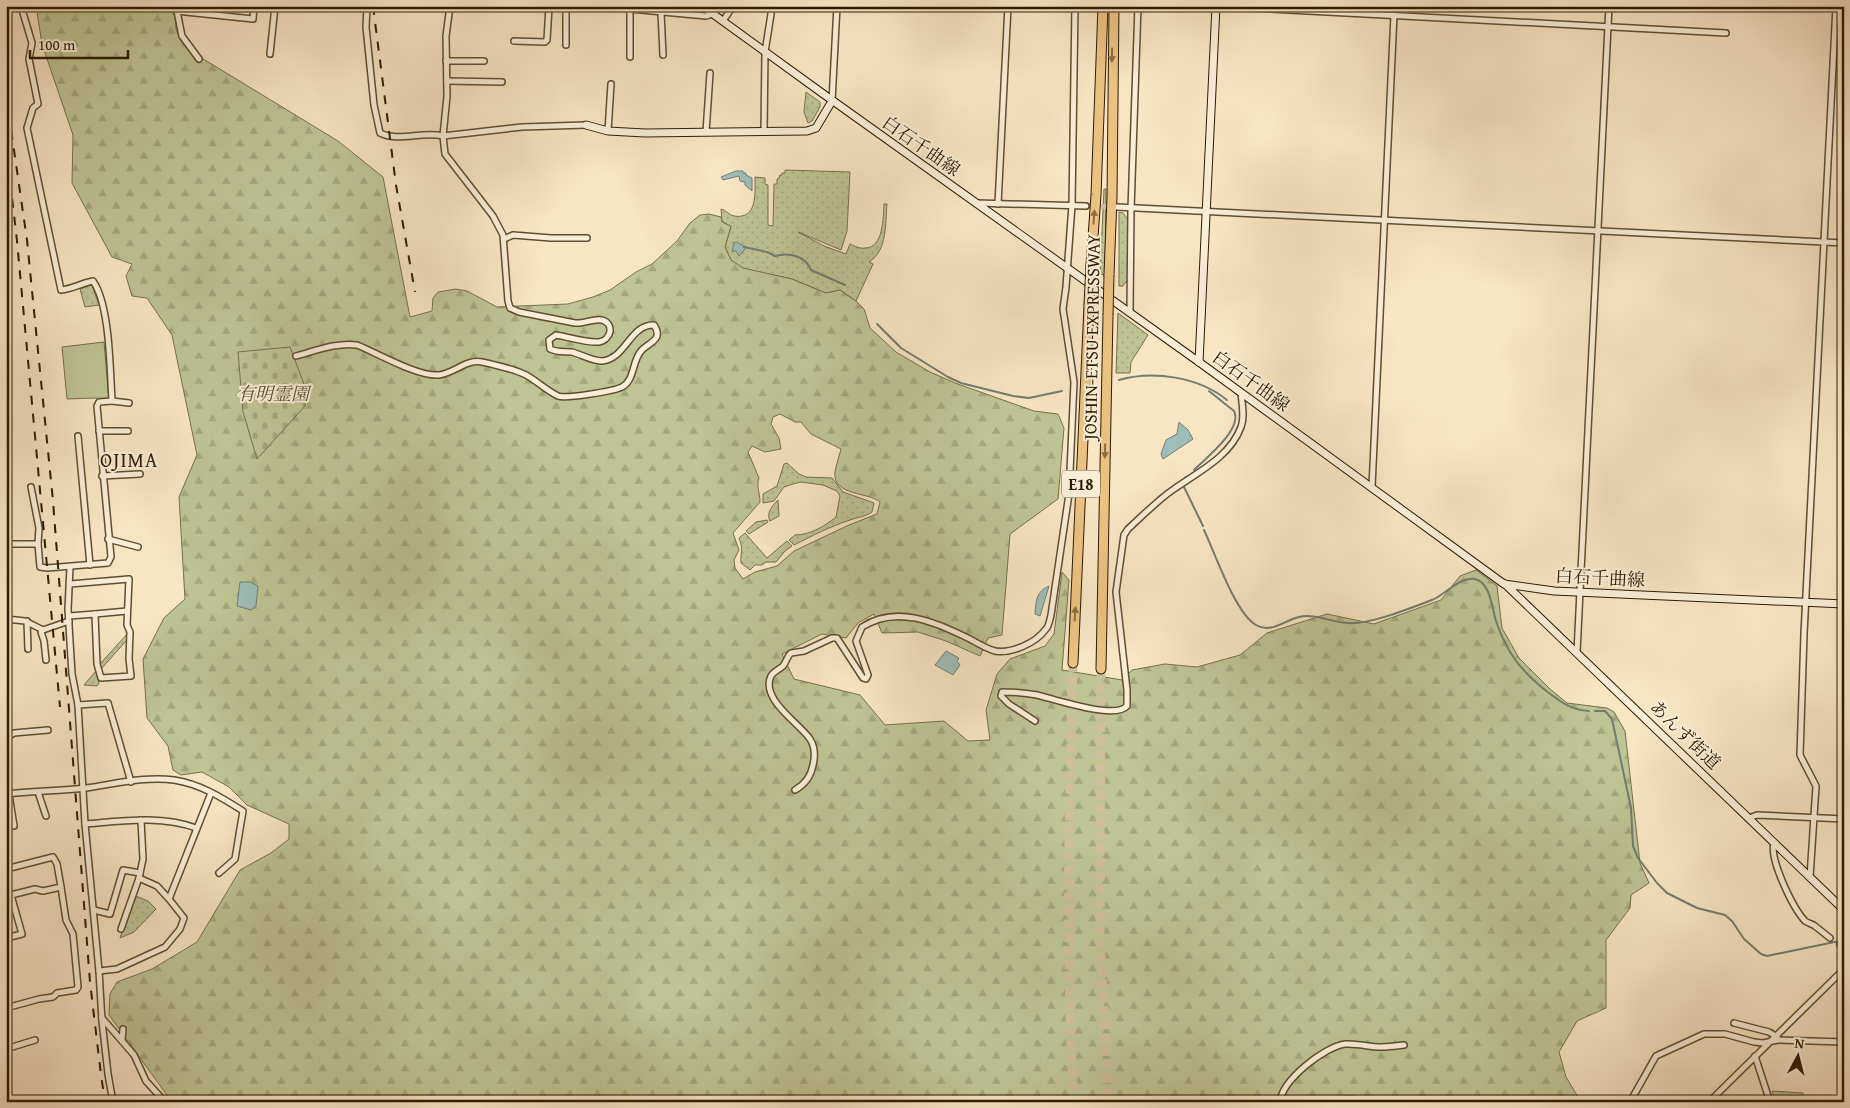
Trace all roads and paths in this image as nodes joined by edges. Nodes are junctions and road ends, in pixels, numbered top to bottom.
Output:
1 (21, 6) edge
2 (254, 6) edge
3 (275, 6) edge
4 (281, 6) edge
5 (297, 6) edge
6 (307, 6) edge
7 (410, 6) edge
8 (450, 6) edge
9 (548, 6) edge
10 (566, 6) edge
11 (598, 6) edge
12 (702, 6) edge
13 (730, 6) edge
14 (770, 6) edge
15 (837, 6) edge
16 (1008, 6) edge
17 (1075, 6) edge
18 (1103, 6) edge
19 (1114, 6) edge
20 (1138, 6) edge
21 (1216, 6) edge
22 (1609, 6) edge
23 (1836, 6) edge
24 (367, 7) edge
25 (176, 8) edge
26 (630, 10) junction
27 (661, 12) junction
28 (713, 14) junction
29 (1394, 15) junction
30 (723, 21) junction
31 (1608, 27) junction
32 (1726, 33) dead end
33 (514, 41) dead end
34 (566, 45) dead end
35 (765, 52) junction
36 (270, 54) dead end
37 (663, 55) dead end
38 (630, 57) dead end
39 (199, 58) dead end
40 (446, 61) junction
41 (484, 61) dead end
42 (710, 73) dead end
43 (447, 81) junction
44 (502, 82) dead end
45 (611, 84) dead end
46 (832, 101) junction
47 (586, 125) joint
48 (608, 131) junction
49 (764, 131) junction
50 (706, 132) junction
51 (443, 136) junction
52 (976, 203) junction
53 (998, 204) junction
54 (1072, 205) junction
55 (1086, 206) tunnel mouth
56 (1117, 207) tunnel mouth
57 (1131, 209) junction
58 (1207, 212) junction
59 (1384, 220) junction
60 (1598, 231) junction
61 (504, 238) junction
62 (587, 238) dead end
63 (1824, 242) junction
64 (1844, 243) edge
65 (1067, 268) junction
66 (1130, 312) junction
67 (296, 356) dead end
68 (1199, 362) junction
69 (1241, 393) junction
70 (112, 401) junction
71 (129, 403) dead end
72 (99, 431) junction
73 (128, 431) dead end
74 (78, 436) dead end
75 (140, 474) dead end
76 (102, 476) junction
77 (31, 486) dead end
78 (1372, 487) junction
79 (108, 538) junction
80 (6, 544) edge
81 (38, 544) junction
82 (138, 547) dead end
83 (90, 565) junction
84 (70, 567) junction
85 (70, 584) junction
86 (1504, 584) junction
87 (1580, 592) junction
88 (1806, 603) junction
89 (1844, 604) edge
90 (127, 611) junction
91 (95, 614) junction
92 (6, 619) edge
93 (69, 619) junction
94 (27, 621) junction
95 (42, 630) junction
96 (28, 648) dead end
97 (1577, 652) junction
98 (46, 660) dead end
99 (1073, 663) tunnel mouth
100 (1101, 669) tunnel mouth
101 (78, 705) junction
102 (1035, 721) dead end
103 (48, 730) dead end
104 (6, 738) edge
105 (6, 775) edge
106 (131, 782) junction
107 (83, 788) junction
108 (795, 790) dead end
109 (38, 792) junction
110 (210, 793) junction
111 (7, 794) edge
112 (46, 816) dead end
113 (1814, 817) junction
114 (1749, 818) junction
115 (1844, 819) edge
116 (141, 820) junction
117 (85, 824) junction
118 (14, 826) dead end
119 (196, 828) junction
120 (1774, 843) junction
121 (6, 869) edge
122 (218, 873) dead end
123 (140, 875) junction
124 (1810, 878) junction
125 (62, 887) junction
126 (169, 899) junction
127 (94, 910) junction
128 (1844, 910) edge
129 (121, 930) dead end
130 (6, 938) edge
131 (1830, 938) dead end
132 (1844, 969) edge
133 (100, 971) junction
134 (6, 1008) edge
135 (102, 1017) junction
136 (1734, 1023) dead end
137 (123, 1030) dead end
138 (1774, 1039) junction
139 (35, 1040) dead end
140 (122, 1041) junction
141 (1844, 1042) edge
142 (1404, 1045) dead end
143 (6, 1049) edge
144 (1755, 1056) junction
145 (113, 1102) edge
146 (165, 1102) edge
147 (1280, 1102) edge
148 (1630, 1102) edge
149 (1709, 1102) edge
150 (1770, 1102) edge

1 - 70 street
2 - 25 street
3 - 36 street
4 - 5 street
6 - 24 street
7 - 24 street
8 - 40 street
9 - 33 street
10 - 34 street
11 - 26 street
12 - 28 main road, 白石千曲線
13 - 30 street
14 - 35 street
15 - 46 street
16 - 53 street
17 - 54 street
99 -> 18 highway, JOSHIN-ETSU EXPRESSWAY / E18, bridge
19 -> 100 highway, JOSHIN-ETSU EXPRESSWAY / E18, bridge
20 - 57 street
21 - 29 street
21 - 58 main road
22 - 31 street
23 - 63 street
24 - 51 street
25 - 39 street
26 - 27 street
26 - 38 street
27 - 28 street
27 - 37 street
28 - 30 main road, 白石千曲線
29 - 31 street
29 - 59 street
30 - 35 main road, 白石千曲線
31 - 32 street
31 - 60 street
35 - 46 main road, 白石千曲線
35 - 49 street
40 - 41 street
40 - 43 street
42 - 50 street
43 - 44 street
43 - 51 street
45 - 48 street
46 - 49 main road
46 - 52 main road, 白石千曲線
47 - 48 main road
47 - 51 street
48 - 50 main road
49 - 50 main road
51 - 61 street
52 - 53 street
52 - 65 main road, 白石千曲線
53 - 54 street
54 - 55 street
54 - 65 street
56 - 57 street
57 - 58 street
57 - 66 street
58 - 59 street
58 - 68 main road
59 - 60 street
59 - 78 street
60 - 63 street
60 - 87 street
61 - 62 street
61 - 67 street
63 - 64 street
63 - 88 street
65 - 66 main road, 白石千曲線
65 - 108 street
66 - 68 main road, 白石千曲線
68 - 69 main road, 白石千曲線
69 - 78 main road, 白石千曲線
69 - 102 street
70 - 71 street
70 - 72 street
72 - 73 street
72 - 76 street
74 - 83 street
75 - 76 street
76 - 79 street
77 - 81 street
78 - 86 main road, 白石千曲線
79 - 82 street
79 - 83 street
80 - 81 street
81 - 84 street
83 - 84 street
84 - 85 street
85 - 90 street
85 - 93 street
86 - 87 main road, 白石千曲線
86 - 97 main road, あんず街道
87 - 88 main road, 白石千曲線
87 - 97 street
88 - 89 main road, 白石千曲線
88 - 113 street
90 - 91 street
90 - 91 street
91 - 93 street
92 - 94 street
93 - 95 street
93 - 101 street
94 - 95 street
94 - 96 street
95 - 98 street
97 - 114 main road, あんず街道
101 - 106 street
101 - 107 street
103 - 104 street
105 - 111 street
106 - 107 street
106 - 110 street
107 - 109 street
107 - 117 street
109 - 111 street
109 - 112 street
110 - 119 street
110 - 122 street
111 - 118 street
113 - 114 street
113 - 115 street
113 - 124 street
114 - 120 main road, あんず街道
116 - 117 street
116 - 119 street
116 - 123 street
117 - 127 street
119 - 126 street
120 - 124 main road, あんず街道
120 - 131 street
121 - 125 street
123 - 126 street
123 - 127 street
123 - 129 street
124 - 128 main road, あんず街道
125 - 130 street
125 - 134 street
126 - 133 street
127 - 133 street
132 - 138 street
133 - 135 street
135 - 140 street
135 - 145 street
136 - 138 street
137 - 140 street
138 - 141 street
138 - 144 street
138 - 148 street
139 - 143 street
140 - 146 street
142 - 147 street
144 - 149 street
144 - 150 street

